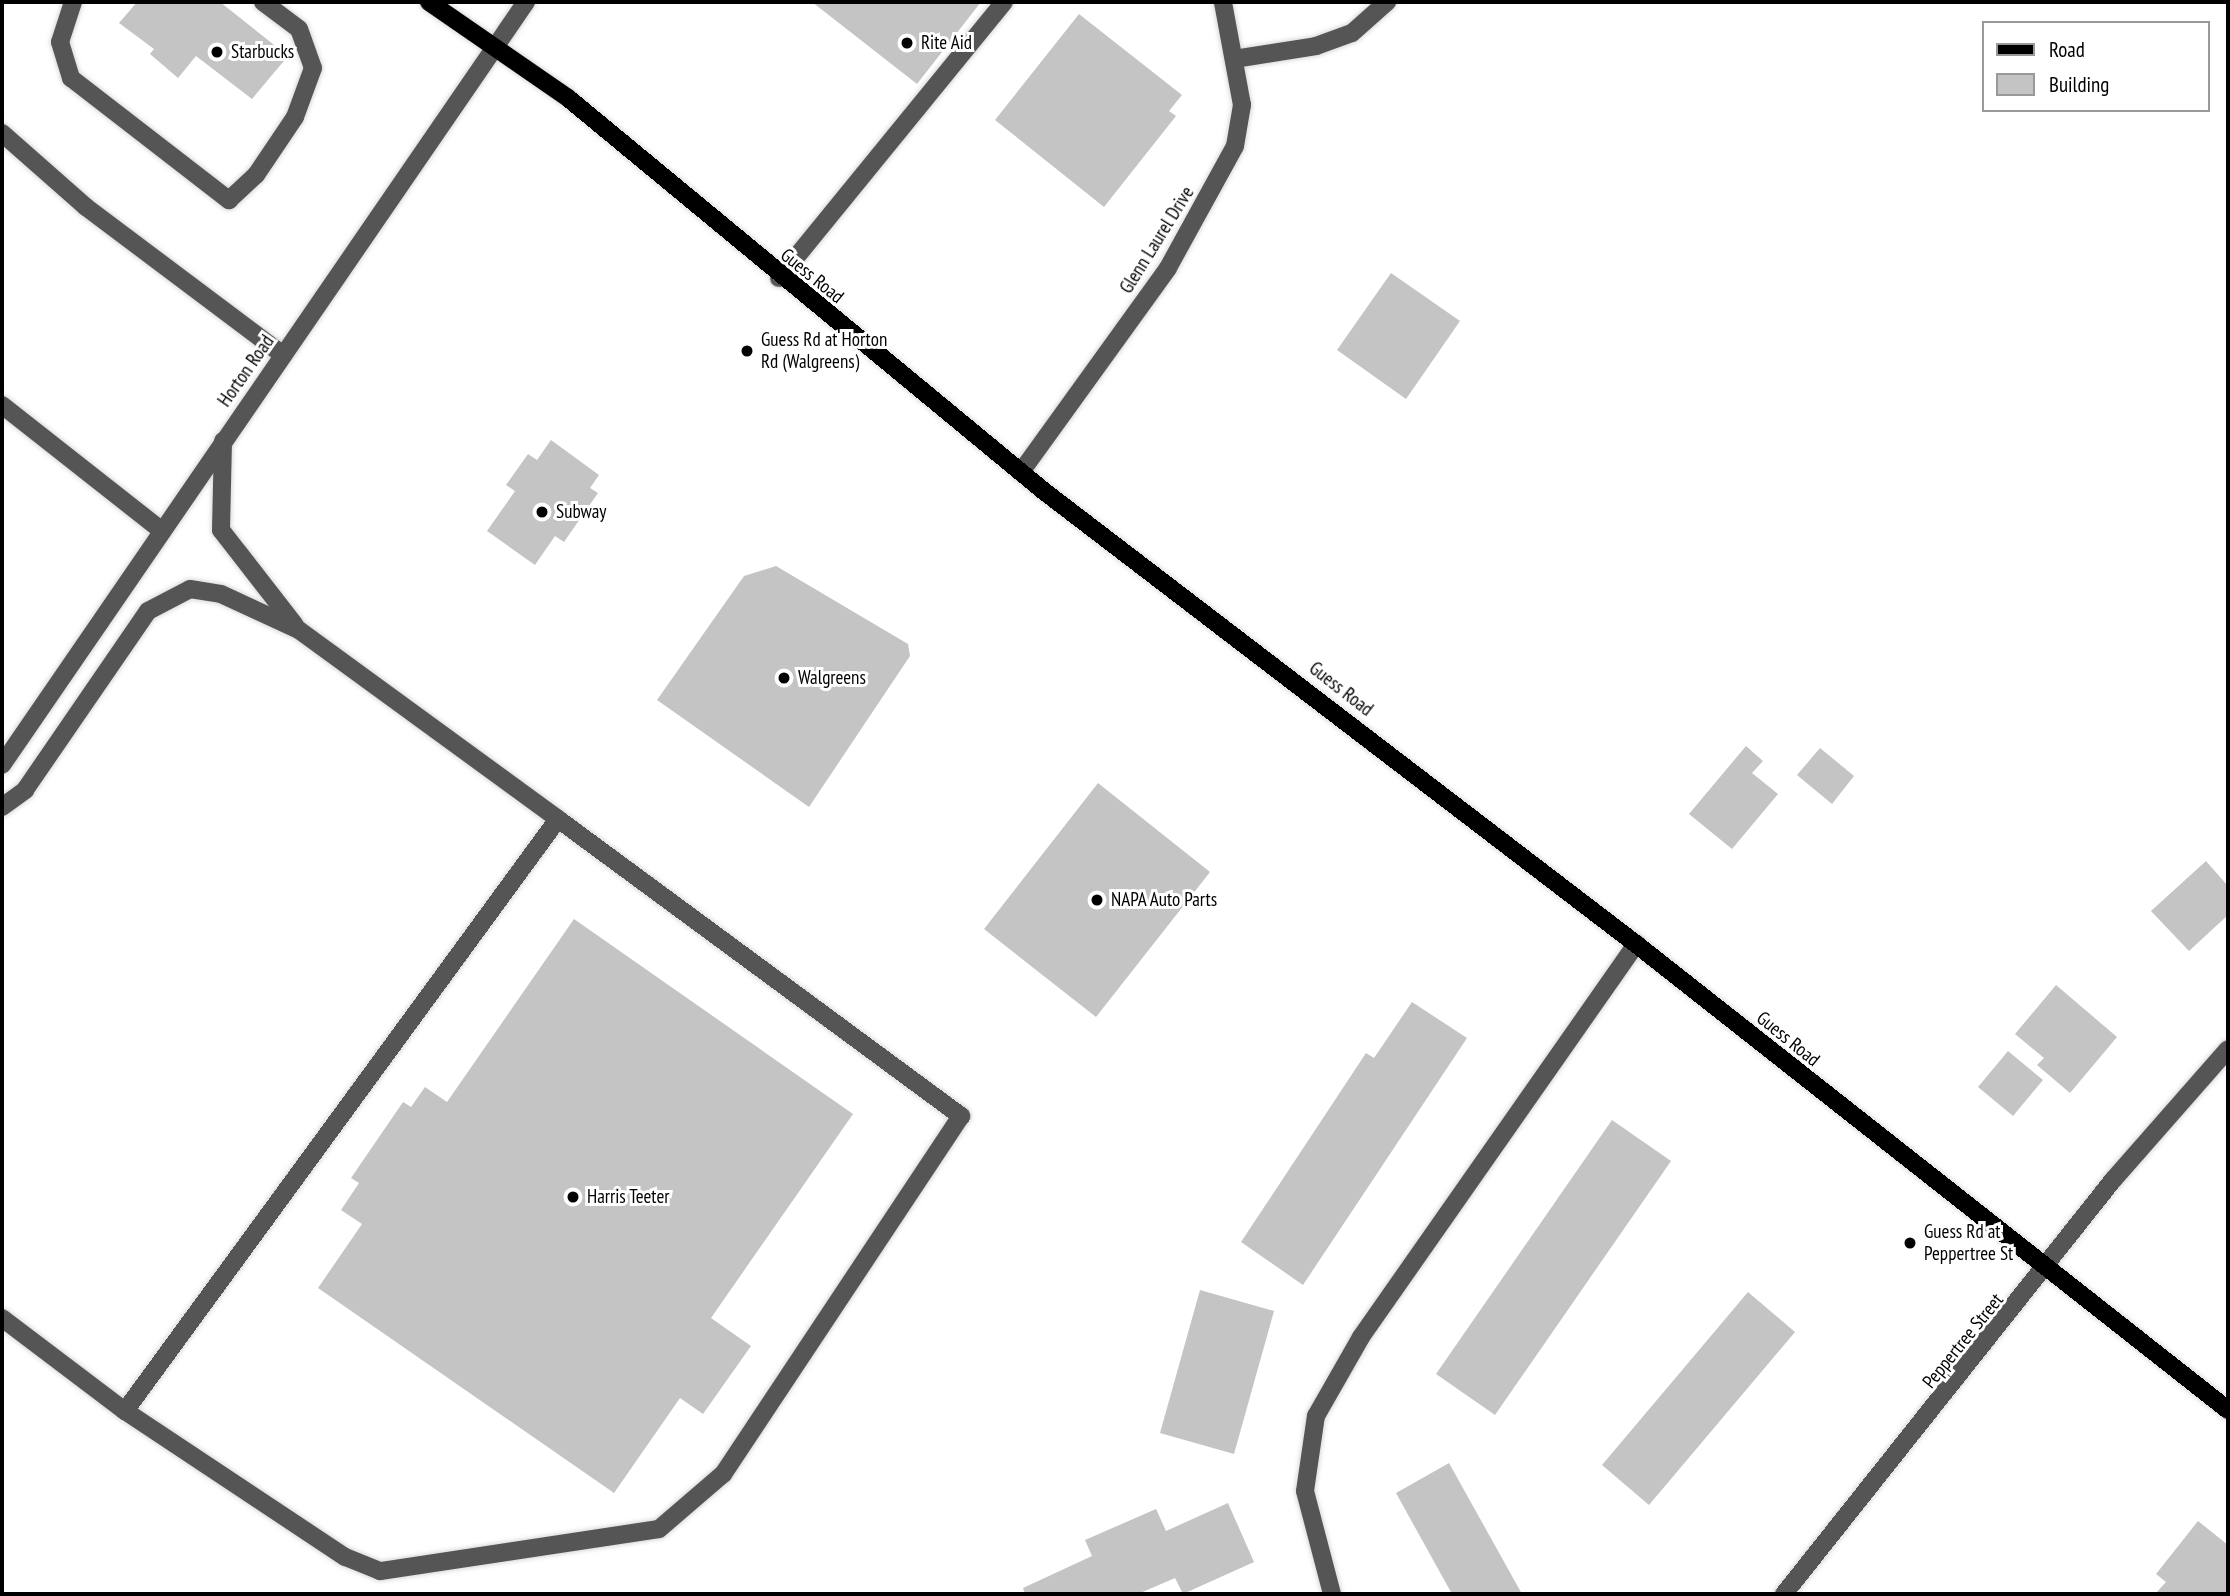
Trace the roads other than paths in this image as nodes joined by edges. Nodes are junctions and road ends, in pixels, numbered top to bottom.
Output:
1 (74, 2) edge
2 (262, 2) edge
3 (429, 2) edge
4 (526, 2) edge
5 (1004, 2) edge
6 (1223, 2) edge
7 (1387, 2) edge
8 (497, 48) junction
9 (1234, 59) junction
10 (2, 133) edge
11 (779, 278) junction
12 (282, 354) junction
13 (2, 405) edge
14 (223, 441) junction
15 (1021, 472) junction
16 (162, 531) junction
17 (299, 630) junction
18 (2, 765) edge
19 (2, 807) edge
20 (558, 819) junction
21 (1636, 944) junction
22 (2228, 1049) edge
23 (2045, 1271) junction
24 (2, 1318) edge
25 (2228, 1410) edge
26 (125, 1411) junction
27 (1332, 1594) edge
28 (1784, 1594) edge

1 - 2 street
3 - 8 main road, Guess Road
4 - 8 street, Horton Road
5 - 11 street
6 - 9 street, Glenn Laurel Drive
7 - 9 street
8 - 11 main road, Guess Road
8 - 12 street, Horton Road
9 - 15 street, Glenn Laurel Drive
10 - 12 street
11 - 15 main road, Guess Road
12 - 14 street, Horton Road
13 - 16 street
14 - 16 street, Horton Road
14 - 17 street
15 - 21 main road, Guess Road
16 - 18 street, Horton Road
17 - 19 street
17 - 20 street
20 - 26 street
20 - 26 street
21 - 23 main road, Guess Road
21 - 27 street
22 - 23 street, Peppertree Street
23 - 25 main road, Guess Road
23 - 28 street, Peppertree Street
24 - 26 street

